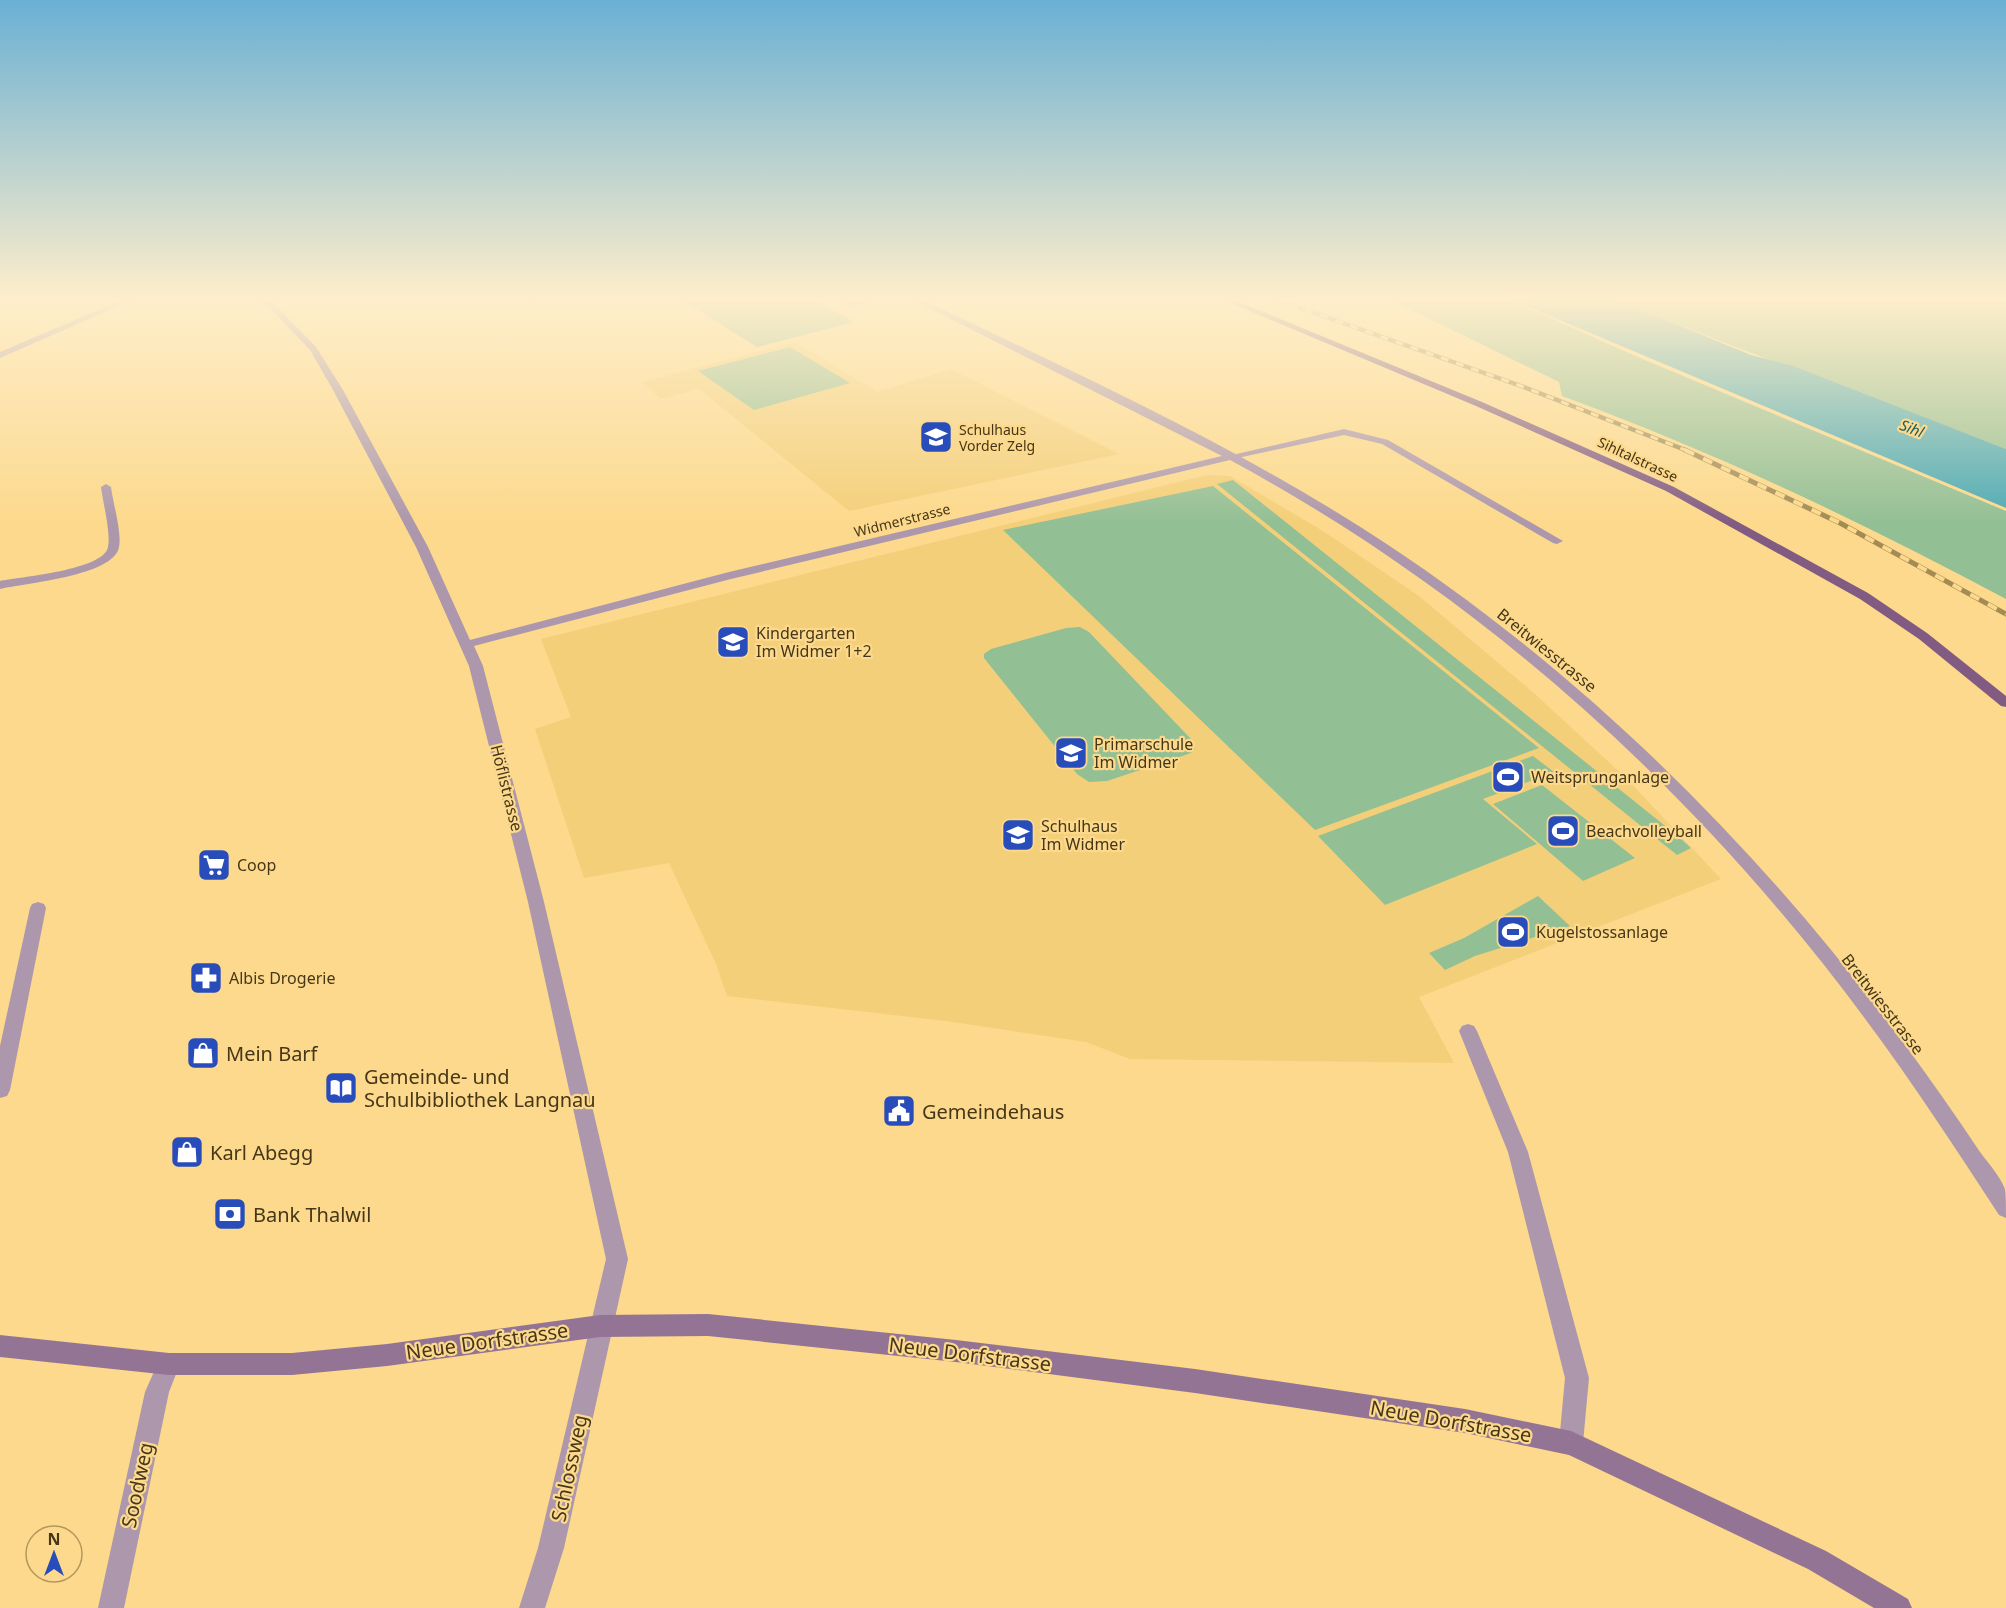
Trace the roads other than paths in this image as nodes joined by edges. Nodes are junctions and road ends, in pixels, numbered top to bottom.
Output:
1 (329, 374) edge
2 (1067, 374) edge
3 (1407, 374) edge
4 (1233, 456) junction
5 (106, 487) dead end
6 (1557, 541) dead end
7 (0, 585) edge
8 (468, 644) junction
9 (2006, 703) edge
10 (38, 908) dead end
11 (1468, 1030) dead end
12 (0, 1090) edge
13 (2006, 1208) edge
14 (600, 1326) junction
15 (0, 1346) edge
16 (169, 1364) junction
17 (1571, 1443) junction
18 (111, 1608) edge
19 (532, 1608) edge
20 (1899, 1608) edge

1 - 8 street, Höflistrasse
2 - 4 street, Breitwiesstrasse
3 - 9 main road, Sihltalstrasse
4 - 6 street, Widmerstrasse
4 - 8 street, Widmerstrasse
4 - 13 street, Breitwiesstrasse
5 - 7 street
8 - 14 street, Höflistrasse
10 - 12 street
11 - 17 street
14 - 16 main road, Neue Dorfstrasse
14 - 17 main road, Neue Dorfstrasse
14 - 19 street, Schlossweg
15 - 16 main road, Neue Dorfstrasse
16 - 18 street, Soodweg
17 - 20 main road, Neue Dorfstrasse

